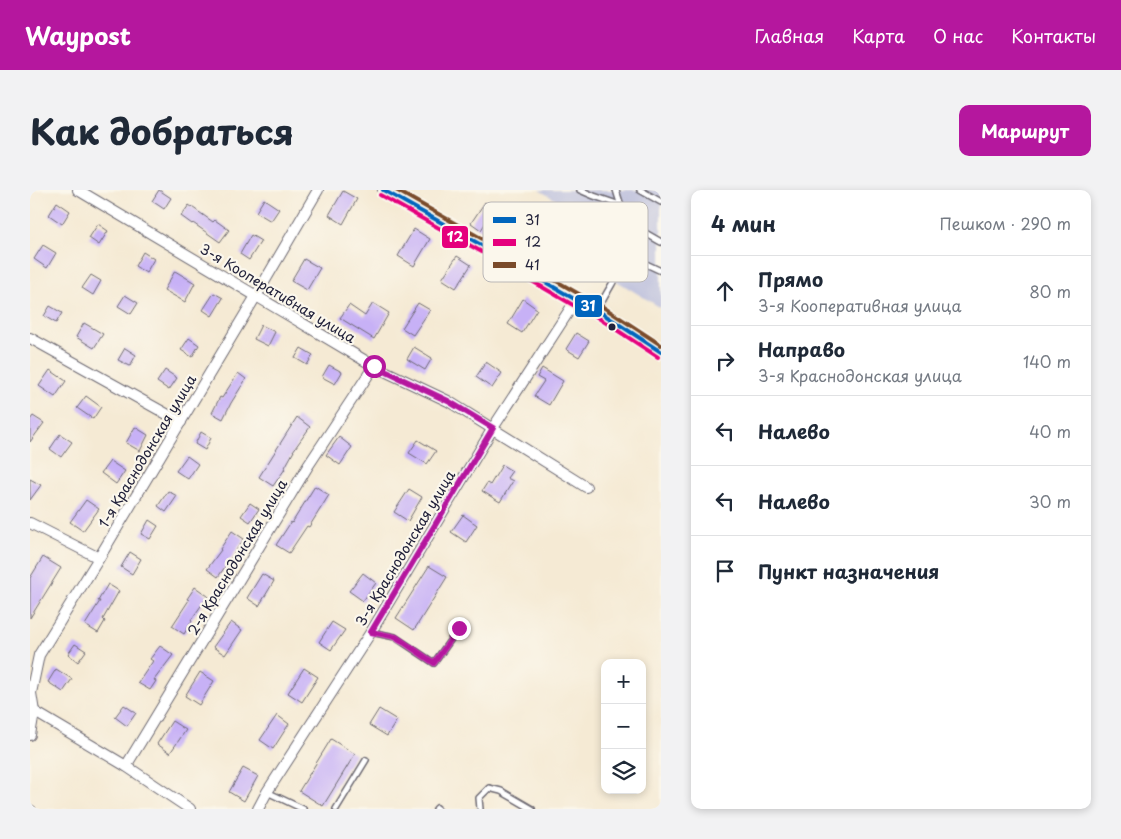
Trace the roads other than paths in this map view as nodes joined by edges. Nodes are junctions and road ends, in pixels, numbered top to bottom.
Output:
1 (78, 190) edge
2 (318, 190) edge
3 (383, 190) edge
4 (580, 190) edge
5 (640, 190) edge
6 (612, 202) edge
7 (661, 202) edge
8 (648, 235) edge
9 (661, 242) edge
10 (483, 245) edge
11 (648, 265) edge
12 (661, 271) edge
13 (546, 282) edge
14 (613, 282) edge
15 (256, 296) junction
16 (576, 300) junction
17 (597, 310) junction
18 (30, 338) edge
19 (661, 352) edge
20 (374, 366) junction
21 (181, 422) junction
22 (493, 428) junction
23 (586, 487) dead end
24 (30, 523) edge
25 (99, 558) junction
26 (459, 628) dead end
27 (371, 632) junction
28 (32, 711) edge
29 (30, 735) edge
30 (366, 760) dead end
31 (126, 766) junction
32 (267, 792) junction
33 (190, 809) edge
34 (258, 809) edge
35 (303, 809) edge
36 (336, 809) edge
37 (480, 809) edge
38 (532, 809) edge

1 - 15 street, 3-я Кооперативная улица
2 - 15 street, 1-я Краснодонская улица
3 - 10 street
4 - 6 lane
5 - 7 lane
8 - 9 lane
11 - 12 lane
13 - 16 street
14 - 17 lane
15 - 20 street, 3-я Кооперативная улица
15 - 21 street, 1-я Краснодонская улица
16 - 17 street
16 - 22 street, 3-я Краснодонская улица
17 - 19 street
18 - 21 street
20 - 22 street, 3-я Кооперативная улица
20 - 31 street, 2-я Краснодонская улица
21 - 25 street, 1-я Краснодонская улица
22 - 23 street, 3-я Кооперативная улица
22 - 27 street, 3-я Краснодонская улица
24 - 25 street
25 - 28 street, 1-я Краснодонская улица
26 - 27 lane
27 - 32 street, 3-я Краснодонская улица
28 - 29 street, 1-я Краснодонская улица
28 - 31 street
30 - 36 lane
31 - 33 street
32 - 34 street, 3-я Краснодонская улица
32 - 35 lane
37 - 38 lane

